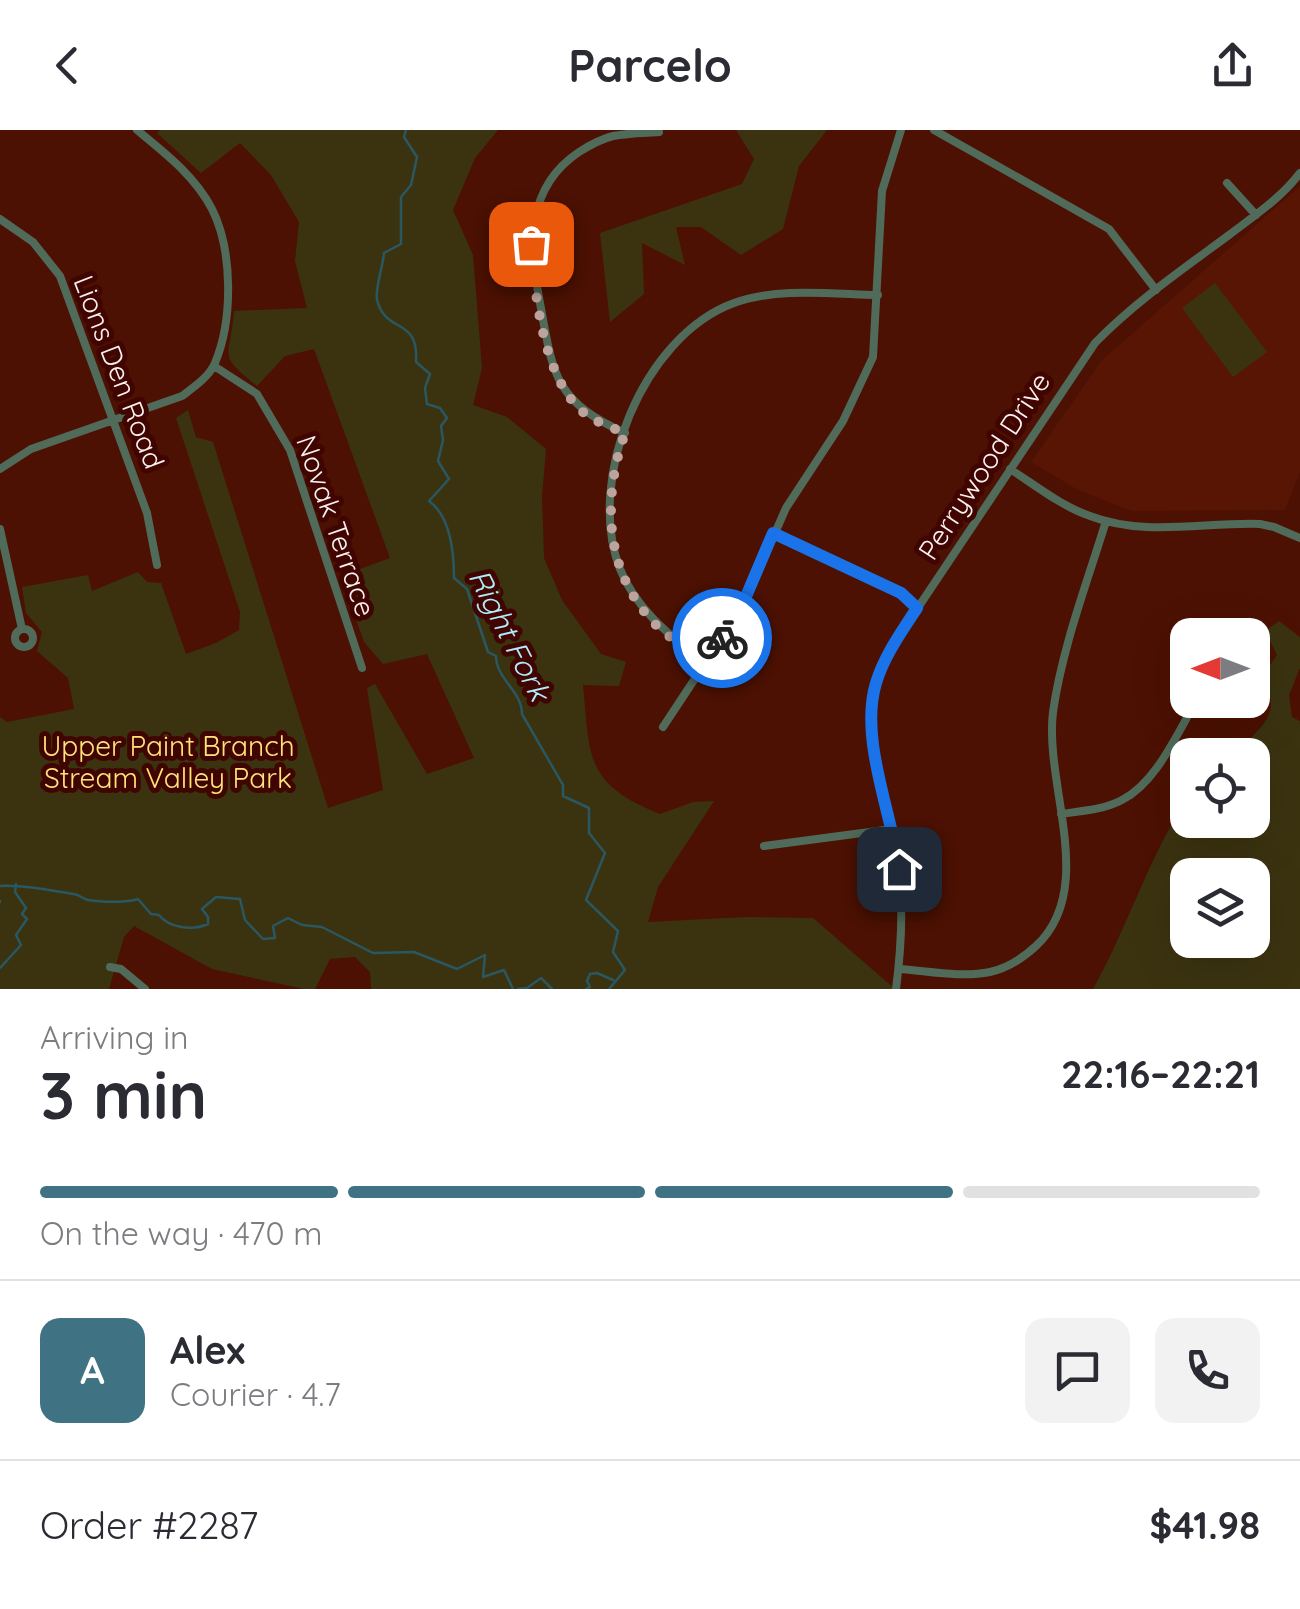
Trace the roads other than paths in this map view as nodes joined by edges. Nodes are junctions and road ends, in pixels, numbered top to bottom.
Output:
1 (137, 130) edge
2 (901, 130) edge
3 (934, 130) edge
4 (659, 132) edge
5 (1300, 173) edge
6 (1227, 184) dead end
7 (1256, 215) junction
8 (0, 219) edge
9 (1156, 290) junction
10 (878, 295) junction
11 (214, 366) junction
12 (114, 421) junction
13 (625, 433) junction
14 (0, 469) edge
15 (1010, 469) junction
16 (1106, 521) junction
17 (0, 529) edge
18 (773, 533) junction
19 (1300, 538) edge
20 (157, 565) dead end
21 (917, 608) junction
22 (22, 629) dead end
23 (706, 664) junction
24 (362, 668) dead end
25 (1186, 718) edge
26 (663, 727) dead end
27 (1060, 814) junction
28 (892, 829) junction
29 (764, 846) dead end
30 (110, 967) dead end
31 (899, 969) junction
32 (145, 989) edge
33 (896, 989) edge

1 - 11 street
2 - 10 street
3 - 9 street
4 - 13 street
5 - 7 street, Perrywood Drive
6 - 7 street
7 - 9 street, Perrywood Drive
8 - 12 street, Lions Den Road
9 - 15 street, Perrywood Drive
10 - 13 street
10 - 18 street
11 - 12 street
11 - 24 street, Novak Terrace
12 - 14 street
12 - 20 street, Lions Den Road
13 - 23 street
15 - 16 street
15 - 21 street, Perrywood Drive
16 - 19 street
16 - 27 street
17 - 22 street
18 - 21 street
18 - 23 street
21 - 28 street, Perrywood Drive
23 - 26 street
25 - 27 street
27 - 31 street
28 - 29 street
28 - 31 street, Perrywood Drive
30 - 32 street
31 - 33 street, Perrywood Drive

